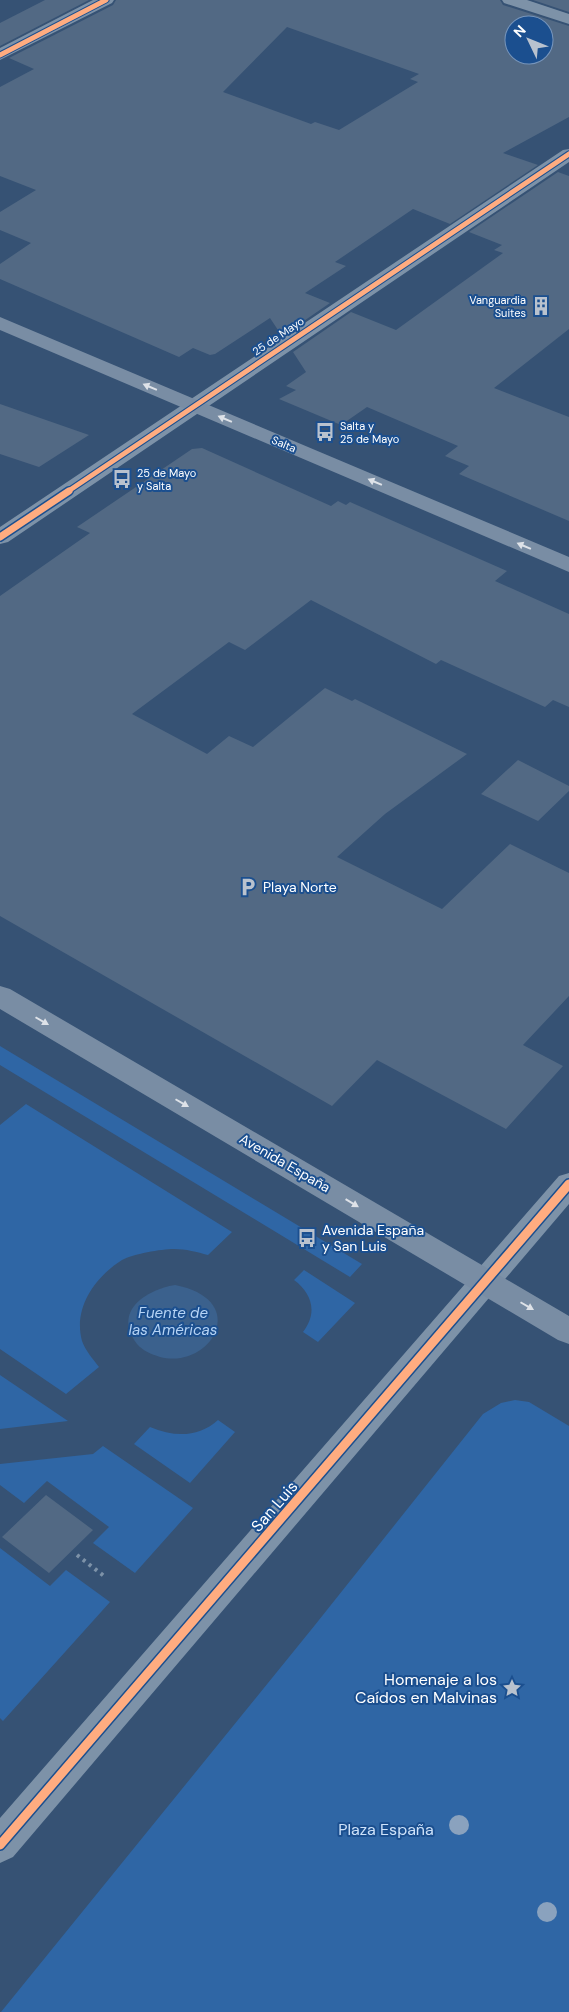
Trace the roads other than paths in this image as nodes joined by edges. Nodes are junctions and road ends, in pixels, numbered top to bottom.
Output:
1 (106, 0) edge
2 (510, 0) edge
3 (569, 19) edge
4 (0, 55) edge
5 (569, 154) edge
6 (0, 323) edge
7 (195, 406) junction
8 (0, 537) edge
9 (569, 565) edge
10 (0, 996) edge
11 (569, 1184) edge
12 (485, 1282) junction
13 (569, 1331) edge
14 (0, 1845) edge

1 - 4 street
2 - 3 street
5 - 7 street, 25 de Mayo
7 -> 6 main road, Salta
7 - 8 street, 25 de Mayo
9 -> 7 main road, Salta
10 -> 12 main road, Avenida España
11 - 12 street, San Luis
12 -> 13 main road, Avenida España
12 - 14 street, San Luis

